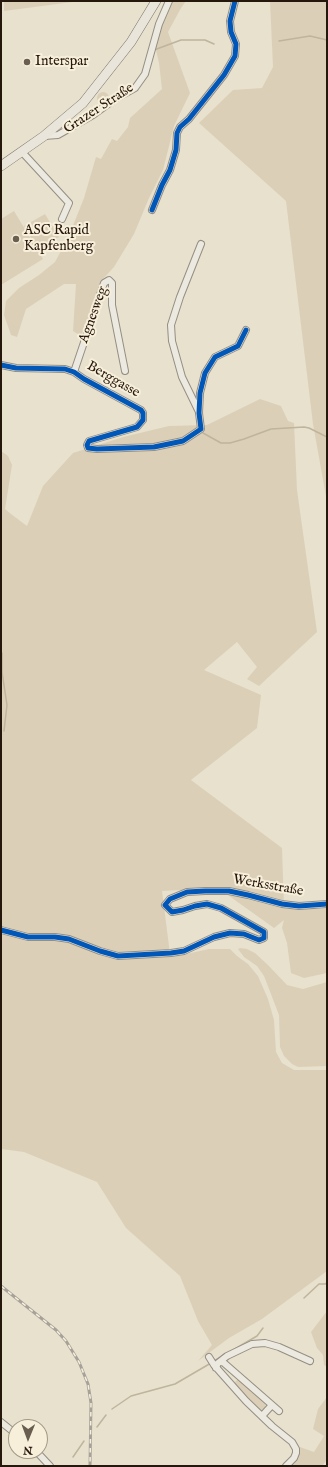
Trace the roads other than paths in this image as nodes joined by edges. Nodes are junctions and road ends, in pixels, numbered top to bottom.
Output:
1 (156, 1) edge
2 (169, 1) edge
3 (235, 1) edge
4 (44, 136) junction
5 (22, 152) junction
6 (1, 166) edge
7 (152, 210) dead end
8 (62, 219) dead end
9 (201, 244) dead end
10 (246, 330) dead end
11 (1, 365) edge
12 (125, 371) dead end
13 (74, 372) junction
14 (199, 413) junction
15 (327, 904) edge
16 (1, 930) edge
17 (310, 1361) dead end
18 (221, 1362) junction
19 (272, 1405) junction
20 (278, 1411) dead end
21 (262, 1416) junction
22 (286, 1466) edge

1 - 4 main road, Grazer Straße
2 - 4 street, Grazer Straße
3 - 7 street
4 - 5 main road, Grazer Straße
5 - 6 main road, Grazer Straße
5 - 8 street
9 - 14 street, Berggasse
10 - 14 street, Berggasse
11 - 13 street, Berggasse
12 - 13 street, Agnesweg
13 - 14 street, Berggasse
15 - 16 street, Werksstraße
17 - 18 street
18 - 19 street
18 - 21 street
19 - 20 street
19 - 21 street
21 - 22 street

